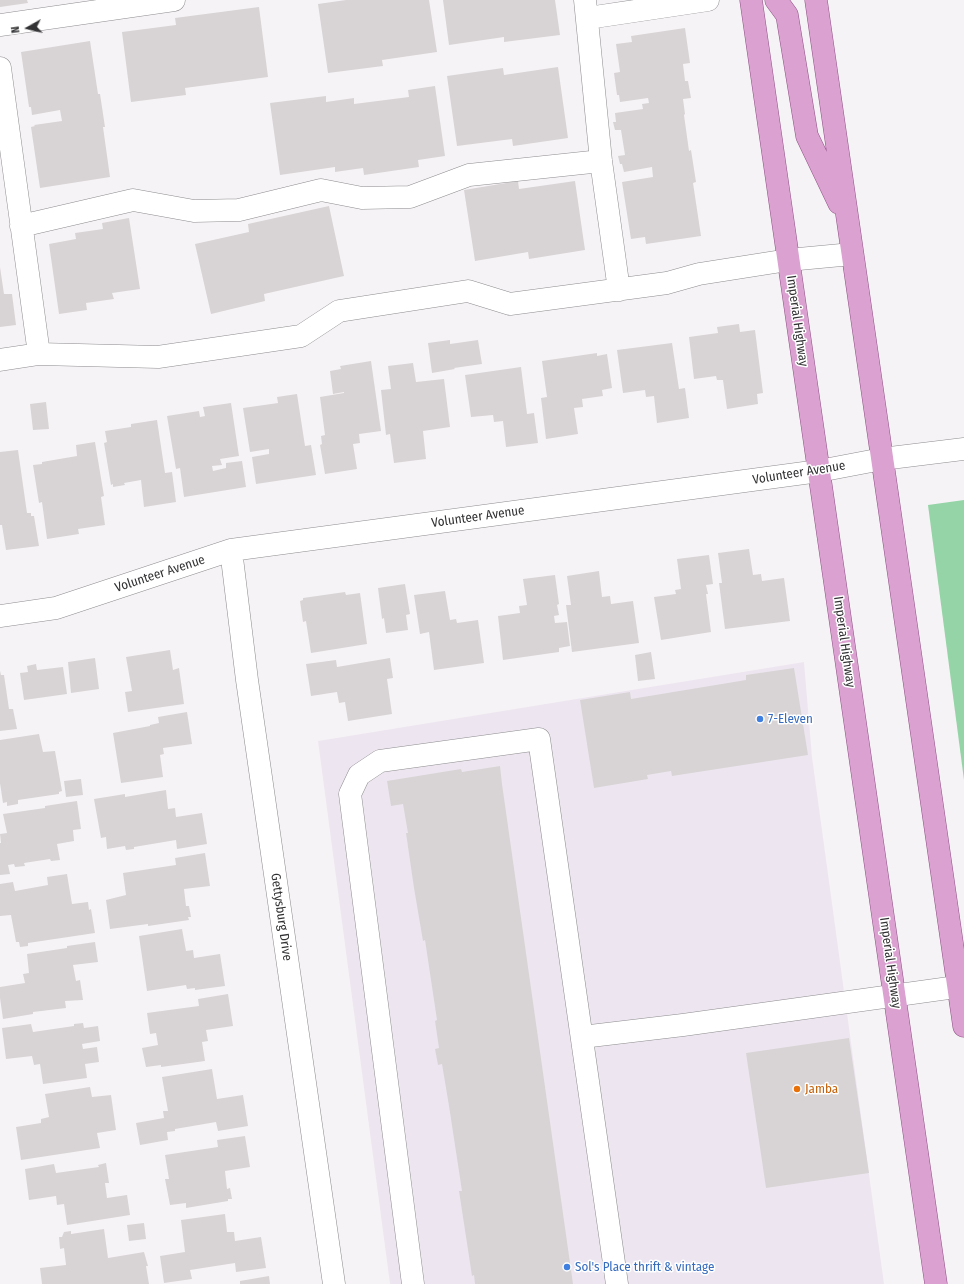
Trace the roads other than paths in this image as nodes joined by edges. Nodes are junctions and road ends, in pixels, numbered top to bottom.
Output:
1 (174, 0) edge
2 (708, 0) edge
3 (751, 0) edge
4 (776, 0) edge
5 (816, 0) edge
6 (587, 9) edge
7 (0, 25) edge
8 (0, 68) edge
9 (602, 161) junction
10 (848, 224) junction
11 (21, 226) junction
12 (852, 254) junction
13 (788, 260) junction
14 (619, 290) junction
15 (39, 354) junction
16 (0, 360) edge
17 (964, 449) edge
18 (882, 459) junction
19 (819, 471) junction
20 (232, 550) junction
21 (0, 616) edge
22 (961, 986) edge
23 (895, 996) junction
24 (964, 1026) edge
25 (582, 1038) junction
26 (334, 1284) edge
27 (413, 1284) edge
28 (617, 1284) edge
29 (936, 1284) edge

1 - 7 street
2 - 6 street
3 - 13 main road, Imperial Highway
4 - 10 main road
5 - 10 main road
6 - 9 street
8 - 11 street
9 - 11 street
9 - 14 street
10 - 12 main road
11 - 15 street
12 - 13 street
12 - 18 main road
13 - 14 street
13 - 19 main road, Imperial Highway
14 - 15 street
15 - 16 street
17 - 18 street, Volunteer Avenue
18 - 19 street, Volunteer Avenue
18 - 22 main road
19 - 20 street, Volunteer Avenue
19 - 23 main road, Imperial Highway
20 - 21 street, Volunteer Avenue
20 - 26 street, Gettysburg Drive
22 - 23 street
22 - 24 main road
23 - 25 street
23 - 29 main road, Imperial Highway
25 - 27 street
25 - 28 street

